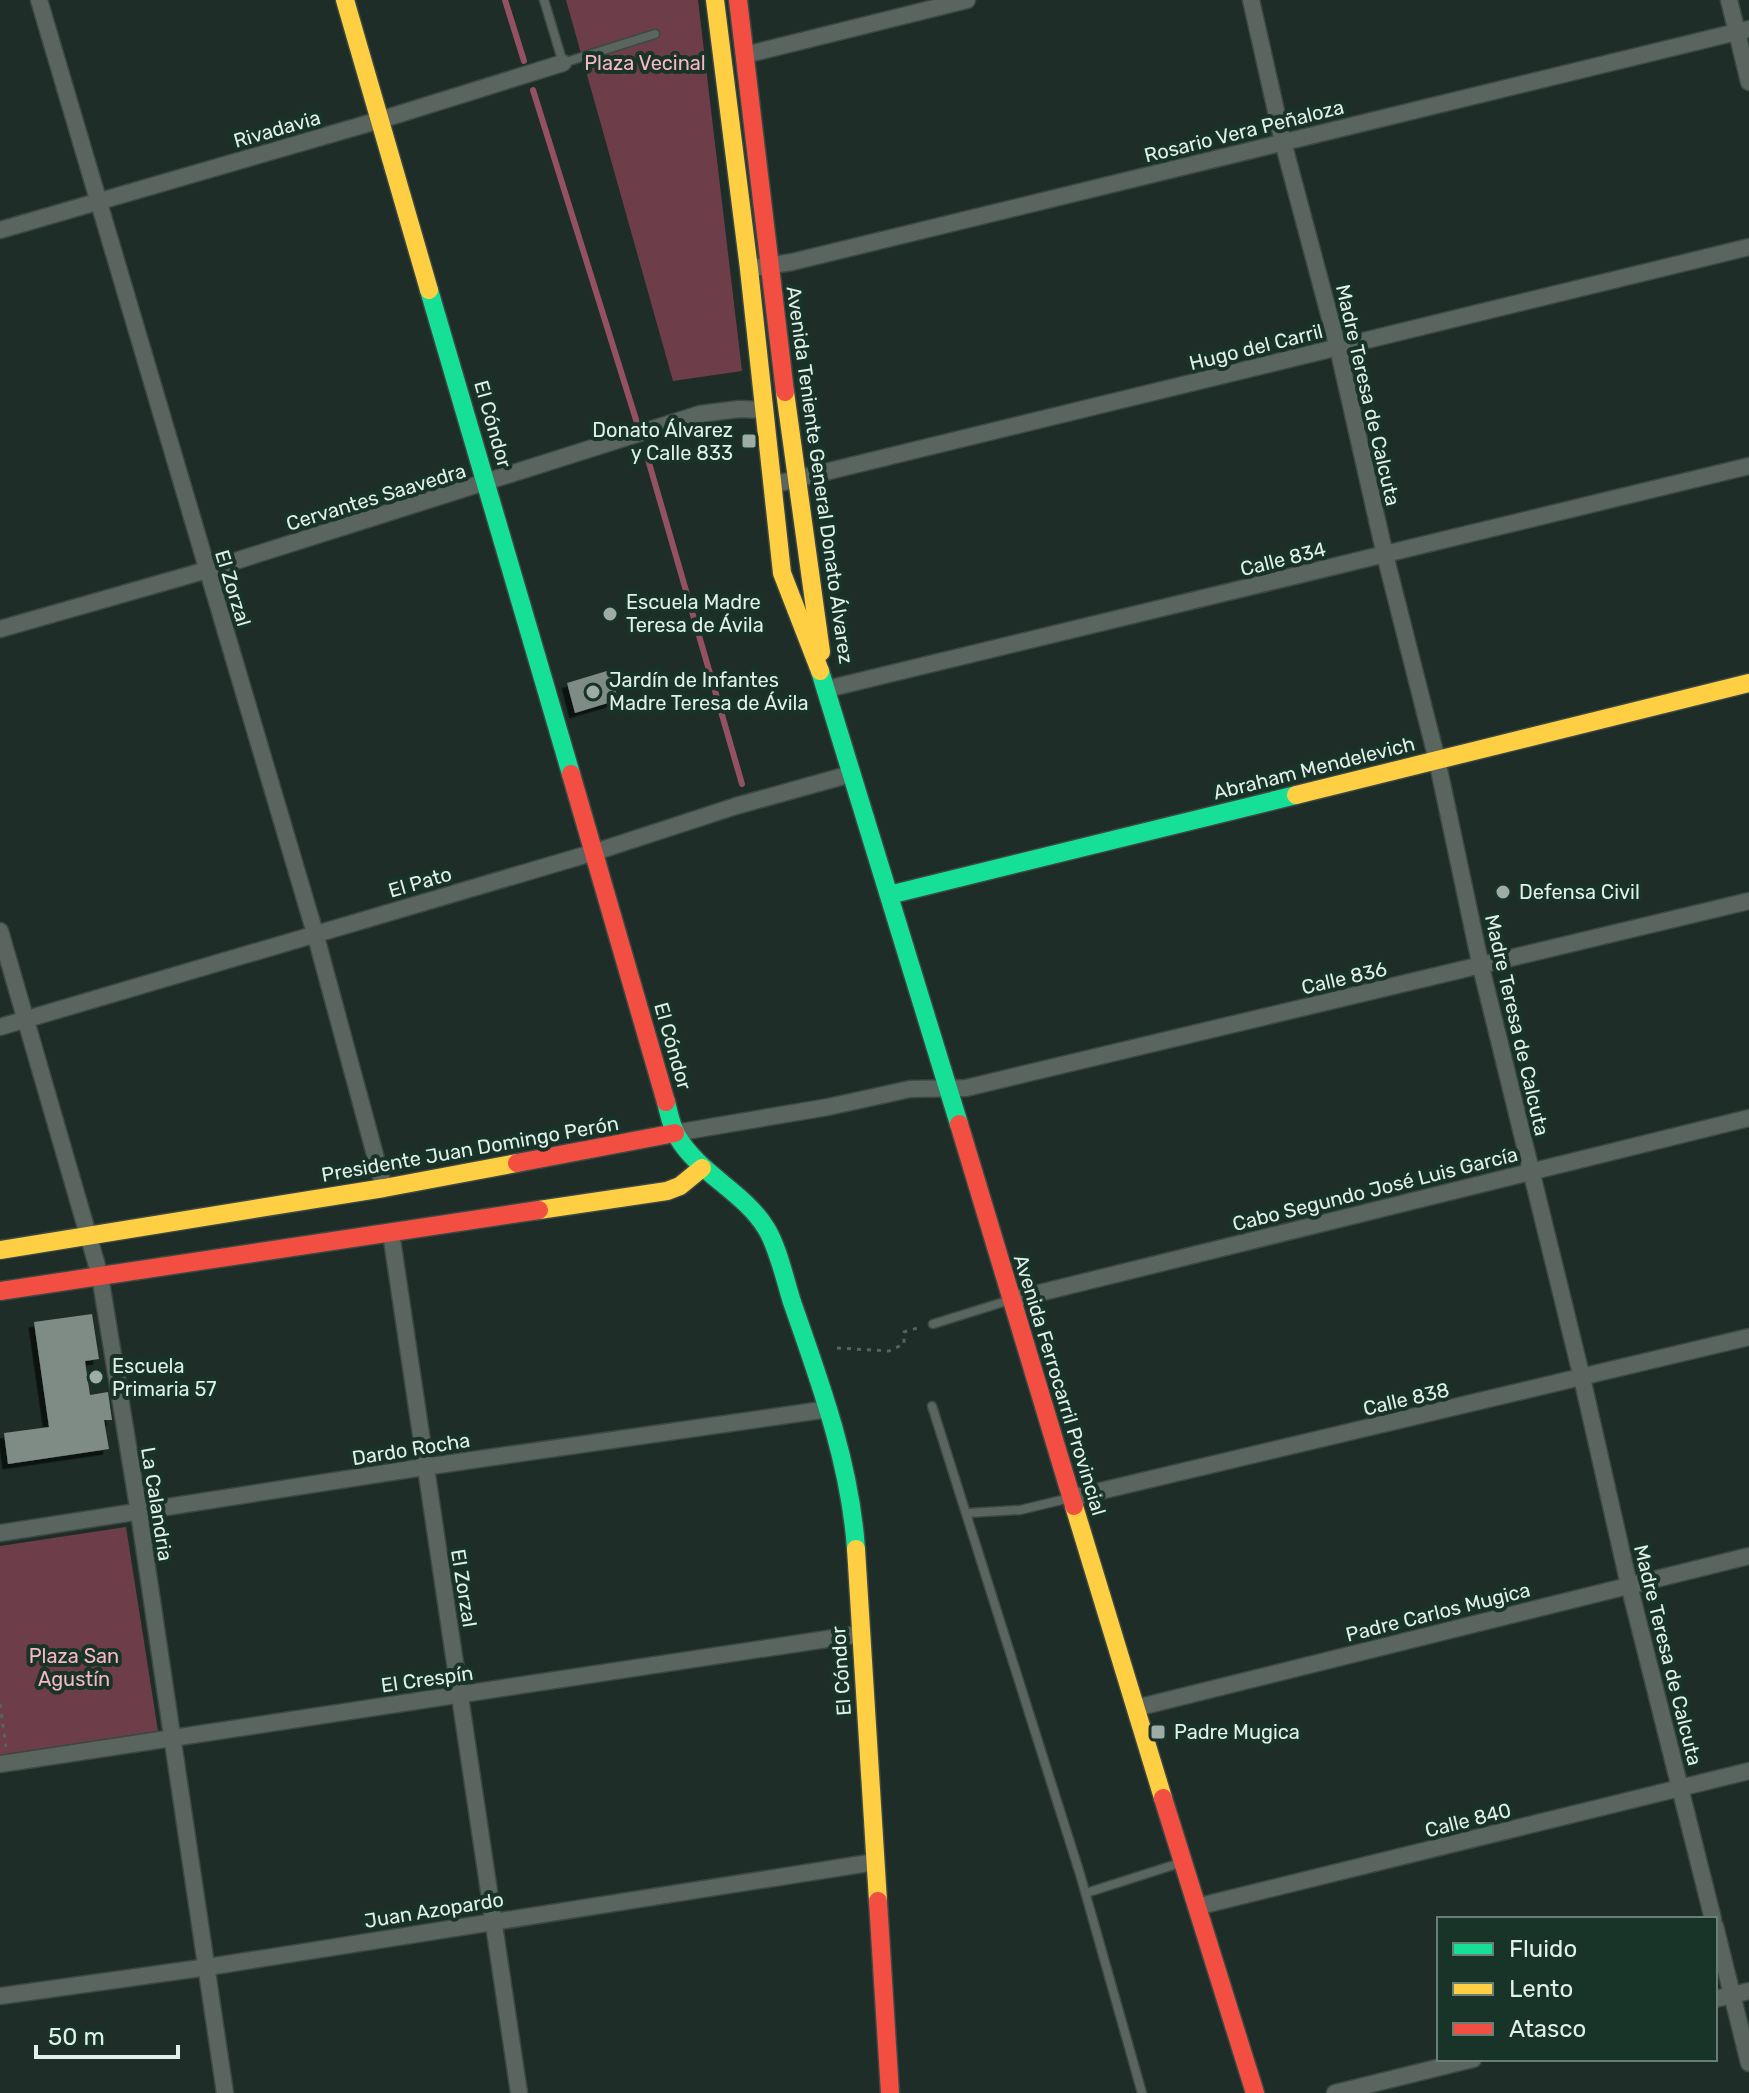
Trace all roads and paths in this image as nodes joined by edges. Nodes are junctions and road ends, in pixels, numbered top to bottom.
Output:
1 (39, 0) edge
2 (345, 0) edge
3 (544, 0) edge
4 (715, 0) edge
5 (738, 0) edge
6 (967, 0) edge
7 (1251, 0) edge
8 (1729, 0) edge
9 (1743, 30) edge
10 (655, 34) dead end
11 (745, 55) junction
12 (563, 63) junction
13 (1749, 82) edge
14 (380, 120) junction
15 (1283, 142) junction
16 (99, 201) junction
17 (0, 230) edge
18 (1749, 247) edge
19 (769, 266) junction
20 (749, 269) junction
21 (1338, 348) junction
22 (763, 410) junction
23 (1749, 466) edge
24 (796, 480) junction
25 (487, 483) junction
26 (772, 485) junction
27 (1385, 555) junction
28 (207, 570) junction
29 (0, 629) edge
30 (1749, 683) edge
31 (827, 689) junction
32 (1437, 760) junction
33 (851, 774) junction
34 (595, 852) junction
35 (889, 895) junction
36 (1749, 901) edge
37 (0, 931) edge
38 (315, 933) junction
39 (1481, 967) junction
40 (26, 1020) junction
41 (0, 1027) edge
42 (948, 1088) junction
43 (1749, 1118) edge
44 (675, 1133) junction
45 (702, 1168) junction
46 (1531, 1171) junction
47 (384, 1188) junction
48 (391, 1233) junction
49 (88, 1237) junction
50 (0, 1250) edge
51 (100, 1276) junction
52 (0, 1291) edge
53 (1011, 1300) junction
54 (933, 1324) joint
55 (1749, 1337) edge
56 (837, 1348) dead end
57 (1582, 1378) junction
58 (932, 1406) dead end
59 (829, 1409) junction
60 (424, 1467) junction
61 (1071, 1498) junction
62 (139, 1513) junction
63 (968, 1513) junction
64 (0, 1533) edge
65 (1749, 1556) edge
66 (1629, 1585) junction
67 (860, 1634) junction
68 (460, 1694) junction
69 (0, 1704) edge
70 (1136, 1708) junction
71 (171, 1737) junction
72 (4, 1764) edge
73 (1749, 1771) edge
74 (1680, 1788) junction
75 (875, 1862) junction
76 (1182, 1862) junction
77 (1086, 1893) junction
78 (1196, 1907) junction
79 (1712, 1917) edge
80 (494, 1921) junction
81 (1717, 1931) edge
82 (208, 1967) junction
83 (1741, 1993) edge
84 (0, 1996) edge
85 (1717, 1999) edge
86 (1465, 2061) edge
87 (1749, 2063) edge
88 (225, 2093) edge
89 (519, 2093) edge
90 (890, 2093) edge
91 (1142, 2093) edge
92 (1255, 2093) edge
93 (1335, 2093) edge

1 - 16 street, El Zorzal
2 - 14 main road, El Cóndor
3 - 12 lane
4 - 20 main road, Avenida Teniente General Donato Álvarez
5 - 11 main road, Avenida Teniente General Donato Álvarez
6 - 11 street
7 - 15 street, Madre Teresa de Calcuta
8 - 9 street
9 - 13 street
9 - 15 street, Rosario Vera Peñaloza
10 - 12 lane
11 - 19 main road, Avenida Teniente General Donato Álvarez
12 - 14 street, Rivadavia
14 - 16 street, Rivadavia
14 - 25 main road, El Cóndor
15 - 19 street, Rosario Vera Peñaloza
15 - 21 street, Madre Teresa de Calcuta
16 - 17 street, Rivadavia
16 - 28 street, El Zorzal
18 - 21 street, Hugo del Carril
19 - 20 street, Rosario Vera Peñaloza
19 - 24 main road, Avenida Teniente General Donato Álvarez
20 - 22 main road, Avenida Teniente General Donato Álvarez
21 - 24 street, Hugo del Carril
21 - 27 street, Madre Teresa de Calcuta
22 - 25 street, Cervantes Saavedra
22 - 26 main road, Avenida Teniente General Donato Álvarez
23 - 27 street, Calle 834
24 - 26 street, Hugo del Carril
24 - 31 main road, Avenida Teniente General Donato Álvarez
25 - 28 street, Cervantes Saavedra
25 - 34 main road, El Cóndor
26 - 31 main road, Avenida Teniente General Donato Álvarez
27 - 31 street, Calle 834
27 - 32 street, Madre Teresa de Calcuta
28 - 29 street, Cervantes Saavedra
28 - 38 street, El Zorzal
30 - 32 main road, Abraham Mendelevich
31 - 33 main road, Avenida Ferrocarril Provincial
32 - 35 main road, Abraham Mendelevich
32 - 39 street, Madre Teresa de Calcuta
33 - 34 street, El Pato
33 - 35 main road, Avenida Ferrocarril Provincial
34 - 38 street, El Pato
34 - 44 main road, El Cóndor
35 - 42 main road, Avenida Ferrocarril Provincial
36 - 39 street, Calle 836
37 - 40 street, La Calandria
38 - 40 street, El Pato
38 - 47 street, El Zorzal
39 - 42 street, Calle 836
39 - 46 street, Madre Teresa de Calcuta
40 - 41 street, El Pato
40 - 49 street, La Calandria
42 - 44 street, Presidente Juan Domingo Perón
42 - 53 main road, Avenida Ferrocarril Provincial
43 - 46 street, Cabo Segundo José Luis García
44 - 45 main road, El Cóndor
44 - 47 main road, Presidente Juan Domingo Perón
45 - 48 main road
45 - 59 main road, El Cóndor
46 - 53 street, Cabo Segundo José Luis García
46 - 57 street, Madre Teresa de Calcuta
47 - 49 main road, Presidente Juan Domingo Perón
48 - 51 main road
48 - 60 street, El Zorzal
49 - 50 main road, Presidente Juan Domingo Perón
49 - 51 street, La Calandria
51 - 52 main road
51 - 62 street, La Calandria
53 - 54 lane
53 - 61 main road, Avenida Ferrocarril Provincial
54 - 56 path
55 - 57 street, Calle 838
57 - 61 street, Calle 838
57 - 66 street, Madre Teresa de Calcuta
58 - 63 lane
59 - 60 street, Dardo Rocha
59 - 67 main road, El Cóndor
60 - 62 street, Dardo Rocha
60 - 68 street, El Zorzal
61 - 63 lane
61 - 70 main road, Avenida Ferrocarril Provincial
62 - 64 street, Dardo Rocha
62 - 71 street, La Calandria
63 - 77 lane
65 - 66 street, Padre Carlos Mugica
66 - 70 street, Padre Carlos Mugica
66 - 74 street, Madre Teresa de Calcuta
67 - 68 street, El Crespín
67 - 75 main road, El Cóndor
68 - 71 street, El Crespín
68 - 80 street, El Zorzal
69 - 72 path
70 - 76 main road, Avenida Ferrocarril Provincial
71 - 72 street, El Crespín
71 - 82 street, La Calandria
73 - 74 street, Calle 840
74 - 78 street, Calle 840
74 - 79 street, Madre Teresa de Calcuta
75 - 80 street, Juan Azopardo
75 - 90 main road, El Cóndor
76 - 77 lane
76 - 78 main road, Avenida Ferrocarril Provincial
77 - 91 lane
78 - 92 main road, Avenida Ferrocarril Provincial
80 - 82 street, Juan Azopardo
80 - 89 street, El Zorzal
81 - 83 street
82 - 84 street, Juan Azopardo
82 - 88 street, La Calandria
83 - 85 street
83 - 87 street
86 - 93 street

